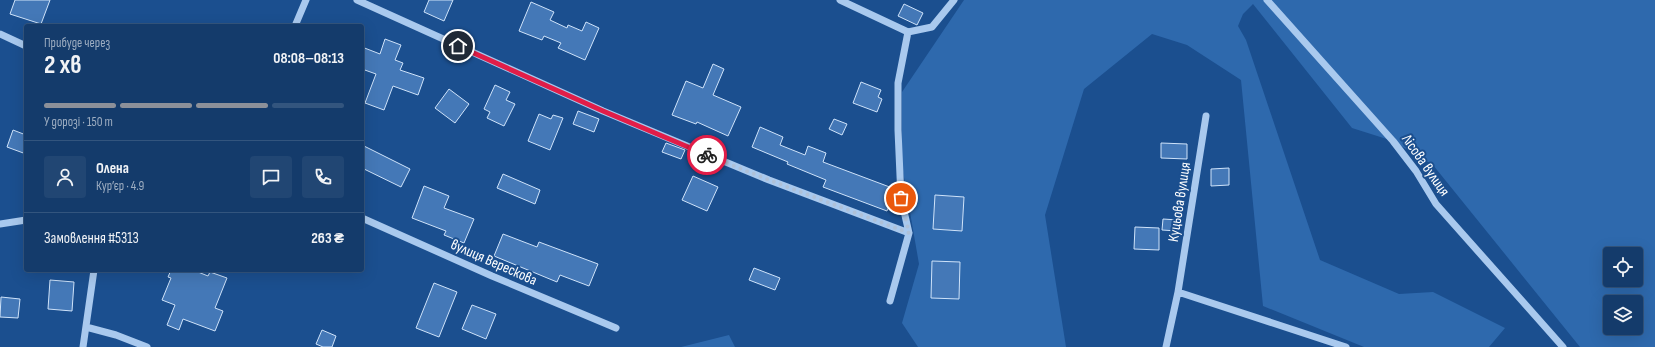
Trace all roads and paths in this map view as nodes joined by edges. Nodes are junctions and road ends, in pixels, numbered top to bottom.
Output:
1 (306, 0) edge
2 (357, 0) edge
3 (840, 0) edge
4 (954, 0) edge
5 (1267, 0) edge
6 (296, 24) edge
7 (908, 32) junction
8 (0, 34) edge
9 (24, 45) edge
10 (1206, 116) dead end
11 (364, 219) edge
12 (24, 220) edge
13 (0, 224) edge
14 (909, 233) junction
15 (94, 272) edge
16 (1178, 292) junction
17 (890, 301) dead end
18 (86, 327) junction
19 (616, 328) dead end
20 (83, 347) edge
21 (147, 347) edge
22 (1166, 347) edge
23 (1346, 347) edge
24 (1563, 347) edge

1 - 6 street
2 - 14 street
3 - 7 street
4 - 7 street
5 - 24 street, Лісова вулиця
7 - 14 street
8 - 9 street
10 - 16 street, Куцьова вулиця
11 - 19 street, вулиця Верескова
12 - 13 street
14 - 17 street
15 - 18 street
16 - 22 street, Куцьова вулиця
16 - 23 street
18 - 20 street
18 - 21 street

